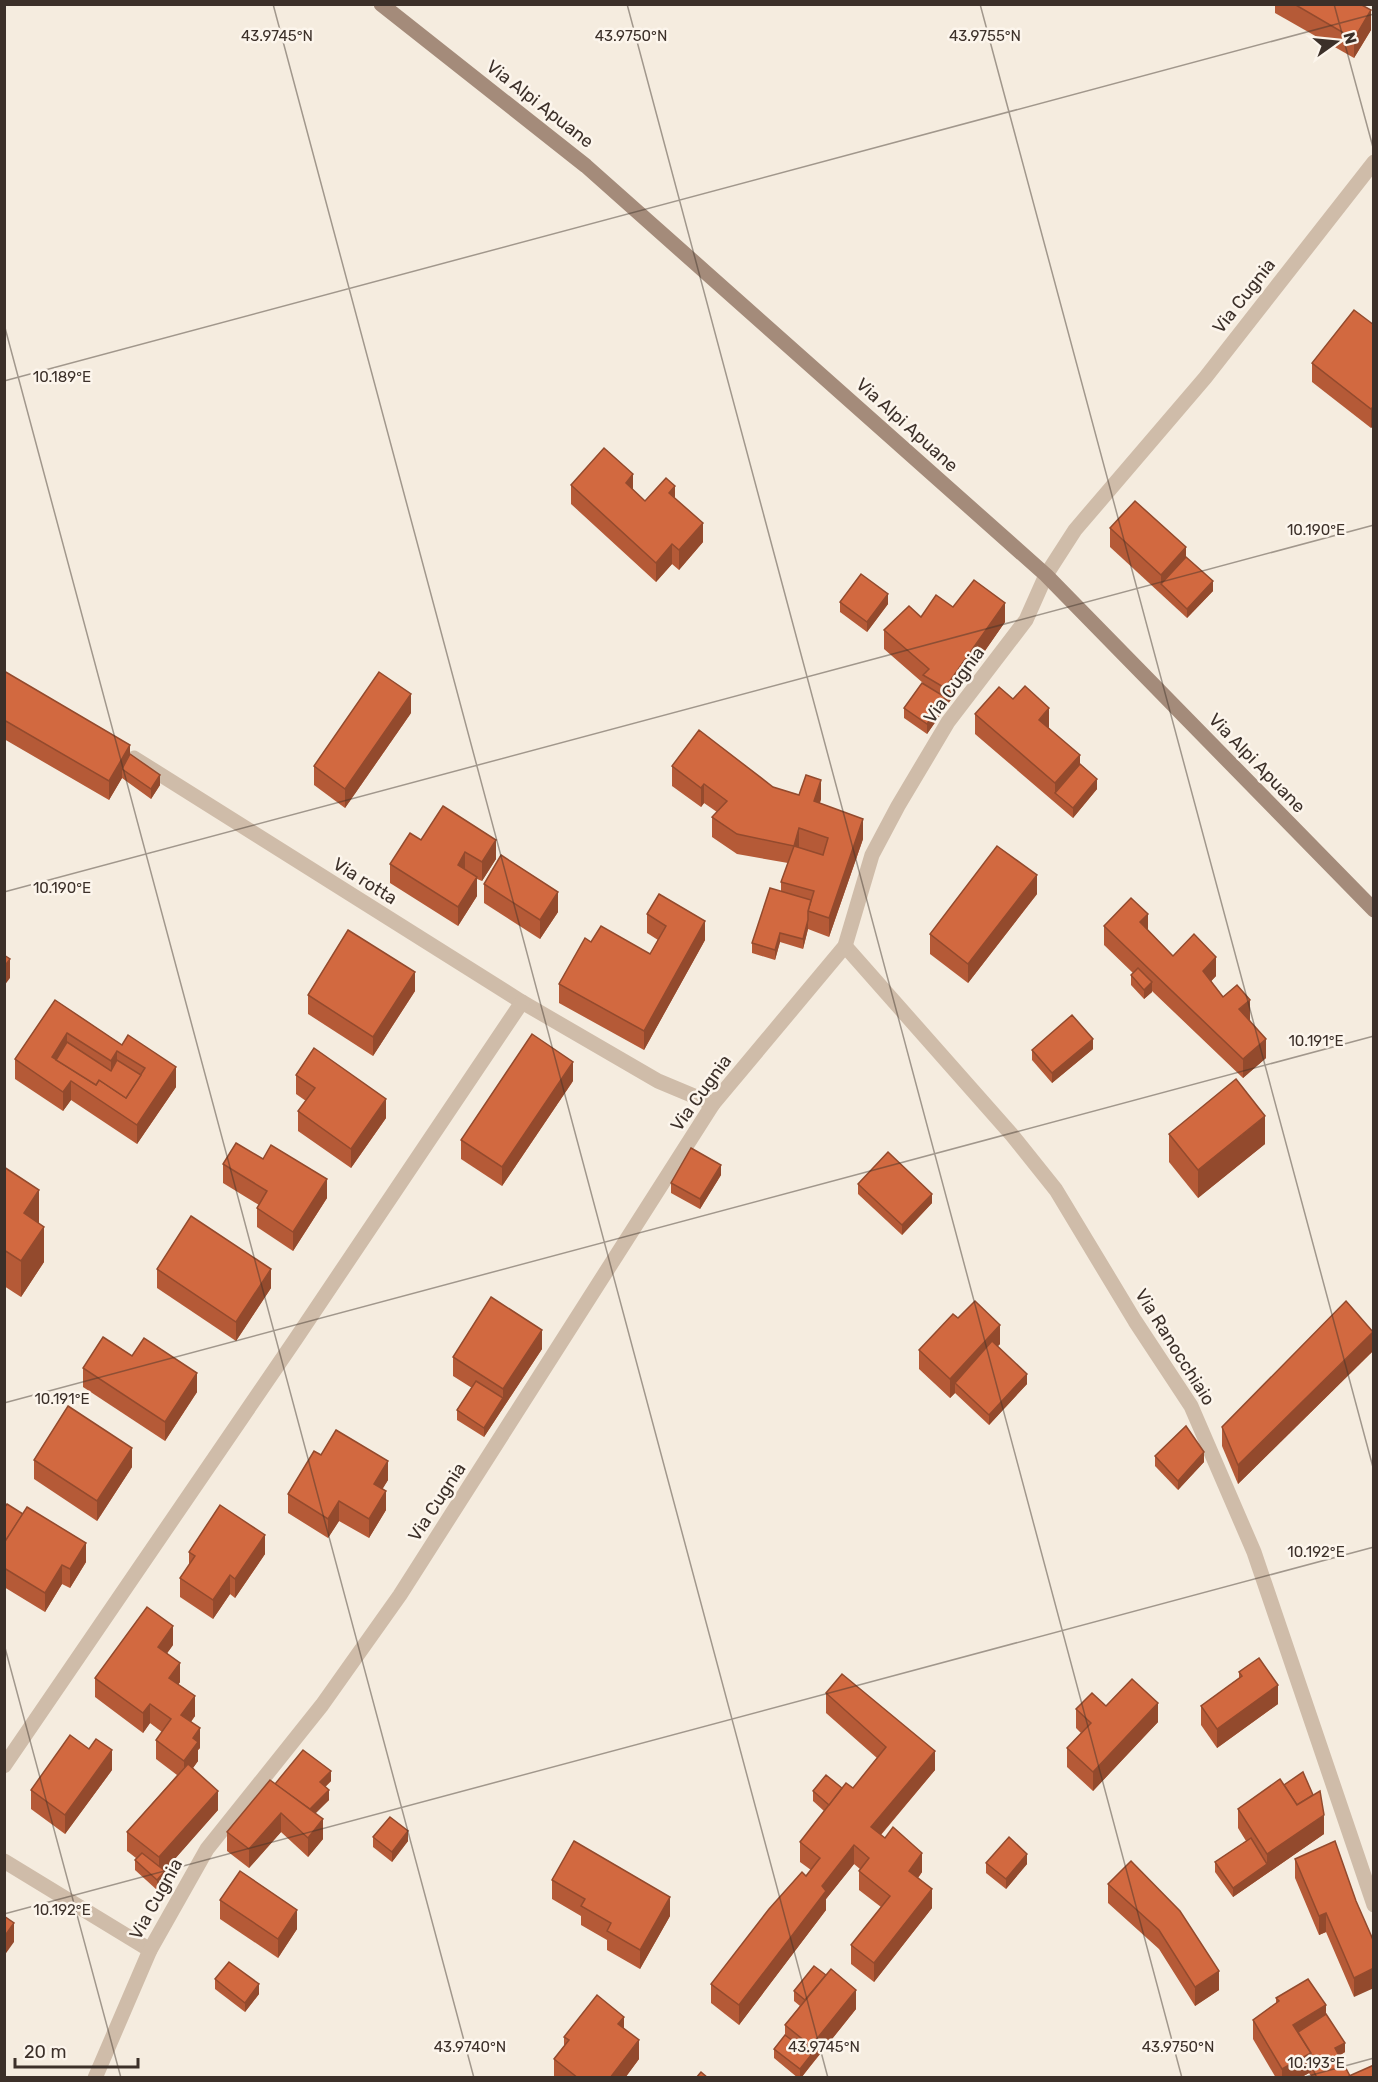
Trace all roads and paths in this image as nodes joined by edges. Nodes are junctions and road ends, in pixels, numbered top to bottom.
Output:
1 (381, 4) edge
2 (1374, 162) edge
3 (1046, 575) junction
4 (116, 747) edge
5 (1374, 910) edge
6 (845, 946) junction
7 (522, 1002) junction
8 (712, 1104) junction
9 (4, 1766) edge
10 (4, 1861) edge
11 (1374, 1905) edge
12 (150, 1950) junction
13 (95, 2078) edge

1 - 3 main road, Via Alpi Apuane
2 - 3 street, Via Cugnia
3 - 5 main road, Via Alpi Apuane
3 - 6 street, Via Cugnia
4 - 7 street, Via rotta
6 - 8 street, Via Cugnia
6 - 11 street, Via Ranocchiaio
7 - 8 street, Via rotta
7 - 9 street
8 - 12 street, Via Cugnia
10 - 12 street
12 - 13 street, Via Cugnia

